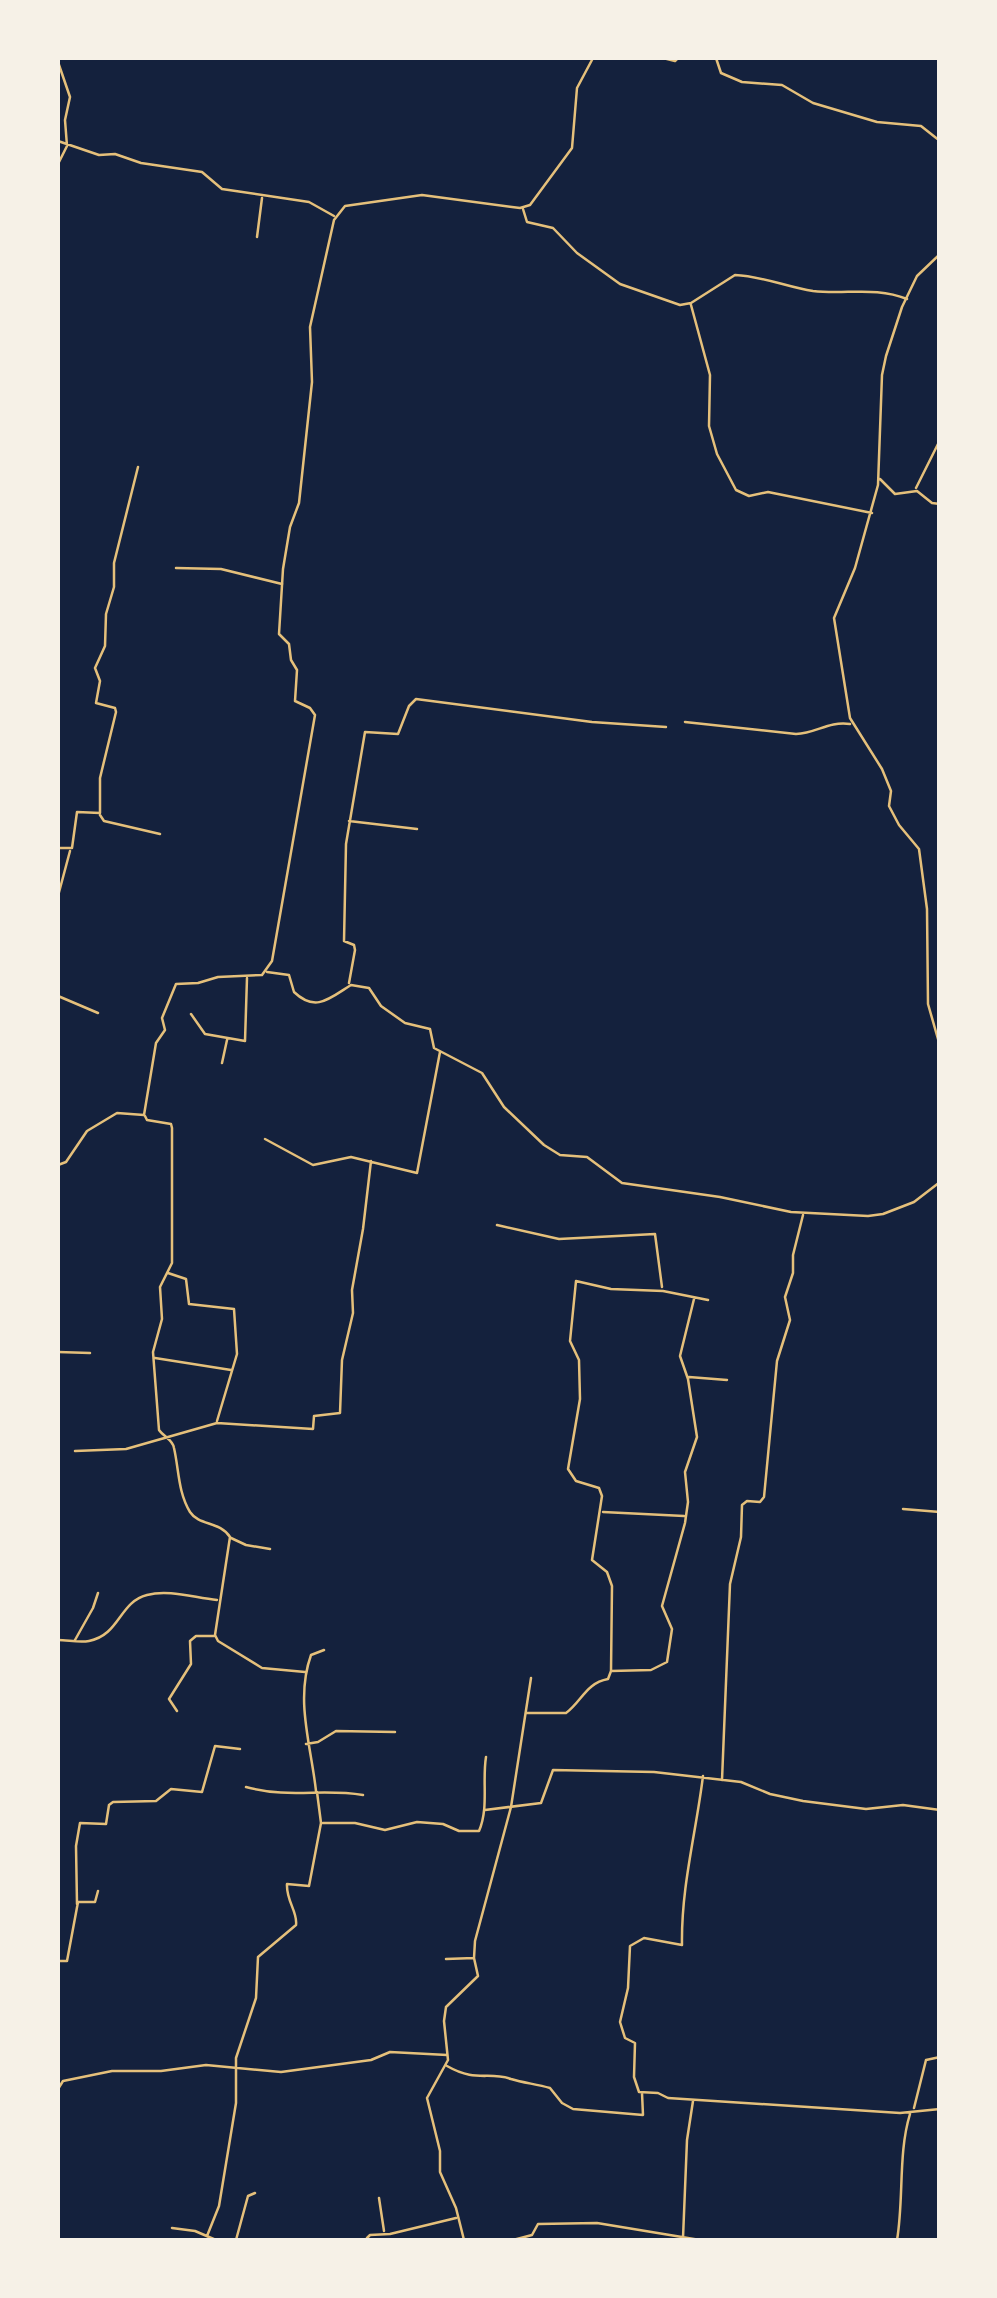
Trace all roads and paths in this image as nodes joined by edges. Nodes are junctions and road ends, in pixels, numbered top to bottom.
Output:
1 (593, 58) edge
2 (663, 58) edge
3 (678, 58) edge
4 (716, 58) edge
5 (58, 62) edge
6 (58, 141) edge
7 (940, 141) edge
8 (67, 144) junction
9 (58, 164) edge
10 (263, 196) junction
11 (523, 208) junction
12 (336, 217) junction
13 (257, 236) dead end
14 (940, 254) edge
15 (907, 299) junction
16 (691, 304) junction
17 (940, 440) edge
18 (138, 467) dead end
19 (879, 478) junction
20 (915, 490) junction
21 (940, 504) edge
22 (872, 513) junction
23 (176, 568) dead end
24 (282, 584) junction
25 (685, 722) dead end
26 (852, 723) junction
27 (666, 727) dead end
28 (98, 814) junction
29 (349, 821) junction
30 (417, 829) dead end
31 (160, 834) dead end
32 (58, 848) edge
33 (70, 849) junction
34 (58, 896) edge
35 (267, 972) junction
36 (248, 977) junction
37 (58, 978) edge
38 (348, 986) junction
39 (58, 995) edge
40 (98, 1013) dead end
41 (191, 1014) dead end
42 (227, 1038) junction
43 (940, 1046) edge
44 (440, 1051) junction
45 (222, 1062) dead end
46 (144, 1115) junction
47 (265, 1139) dead end
48 (371, 1161) junction
49 (58, 1165) edge
50 (940, 1182) edge
51 (803, 1214) junction
52 (498, 1226) dead end
53 (168, 1273) junction
54 (663, 1291) junction
55 (694, 1298) junction
56 (708, 1300) dead end
57 (58, 1352) edge
58 (90, 1353) dead end
59 (154, 1358) junction
60 (232, 1370) junction
61 (687, 1377) junction
62 (727, 1380) dead end
63 (217, 1423) junction
64 (164, 1437) junction
65 (75, 1452) dead end
66 (902, 1509) dead end
67 (601, 1512) junction
68 (940, 1512) edge
69 (686, 1516) junction
70 (230, 1537) junction
71 (270, 1549) dead end
72 (98, 1592) dead end
73 (219, 1600) junction
74 (216, 1635) junction
75 (58, 1640) edge
76 (74, 1641) junction
77 (324, 1650) dead end
78 (305, 1672) junction
79 (611, 1672) junction
80 (530, 1678) dead end
81 (177, 1711) dead end
82 (524, 1713) junction
83 (396, 1732) dead end
84 (306, 1744) junction
85 (240, 1749) dead end
86 (486, 1757) dead end
87 (703, 1777) junction
88 (722, 1780) junction
89 (246, 1787) dead end
90 (317, 1792) junction
91 (363, 1794) dead end
92 (511, 1806) junction
93 (485, 1810) junction
94 (940, 1810) edge
95 (322, 1823) junction
96 (98, 1891) dead end
97 (77, 1904) junction
98 (474, 1958) junction
99 (446, 1959) dead end
100 (58, 1961) edge
101 (449, 2055) junction
102 (940, 2057) edge
103 (446, 2066) junction
104 (235, 2067) junction
105 (58, 2089) edge
106 (642, 2092) junction
107 (693, 2100) junction
108 (912, 2110) junction
109 (940, 2110) edge
110 (255, 2193) dead end
111 (379, 2198) dead end
112 (458, 2217) junction
113 (172, 2228) dead end
114 (384, 2234) junction
115 (207, 2236) junction
116 (367, 2238) edge
117 (681, 2239) edge
118 (216, 2240) edge
119 (236, 2240) edge
120 (464, 2240) edge
121 (513, 2240) edge
122 (700, 2240) edge
123 (898, 2240) edge

1 - 11 street
2 - 3 street
4 - 7 street
5 - 8 street
6 - 8 street
8 - 9 street
8 - 10 street
10 - 12 street
10 - 13 street
11 - 12 street
11 - 16 street
12 - 24 street
14 - 15 street
15 - 16 street
15 - 19 street
16 - 22 street
17 - 20 street
18 - 28 street
19 - 20 street
19 - 22 street
20 - 21 street
22 - 26 street
23 - 24 street
24 - 35 street
25 - 26 street
26 - 43 street
27 - 29 street
28 - 31 street
28 - 33 street
29 - 30 street
29 - 38 street
32 - 33 street
33 - 34 street
35 - 36 street
35 - 38 street
36 - 42 street
36 - 46 street
37 - 39 street
38 - 44 street
39 - 40 street
41 - 42 street
42 - 45 street
44 - 48 street
44 - 51 street
46 - 49 street
46 - 53 street
47 - 48 street
48 - 63 street
50 - 51 street
51 - 88 street
52 - 54 street
53 - 59 street
53 - 60 street
54 - 55 street
54 - 67 street
55 - 56 street
55 - 61 street
57 - 58 street
59 - 60 street
59 - 64 street
60 - 63 street
61 - 62 street
61 - 69 street
63 - 64 street
64 - 65 street
64 - 70 street
66 - 68 street
67 - 69 street
67 - 79 street
69 - 79 street
70 - 71 street
70 - 73 street
72 - 76 street
73 - 74 street
73 - 76 street
74 - 78 street
74 - 81 street
75 - 76 street
77 - 78 street
78 - 84 street
79 - 82 street
80 - 82 street
82 - 92 street
83 - 84 street
84 - 90 street
85 - 97 street
86 - 93 street
87 - 88 street
87 - 92 street
87 - 106 street
88 - 94 street
89 - 90 street
90 - 91 street
90 - 95 street
92 - 93 street
92 - 98 street
93 - 95 street
95 - 104 street
96 - 97 street
97 - 100 street
98 - 99 street
98 - 101 street
101 - 103 street
101 - 104 street
102 - 108 street
103 - 106 street
103 - 112 street
104 - 105 street
104 - 115 street
106 - 107 street
107 - 108 street
107 - 117 street
108 - 109 street
108 - 123 street
110 - 119 street
111 - 114 street
112 - 114 street
112 - 120 street
113 - 115 street
114 - 116 street
115 - 118 street
117 - 121 street
117 - 122 street

